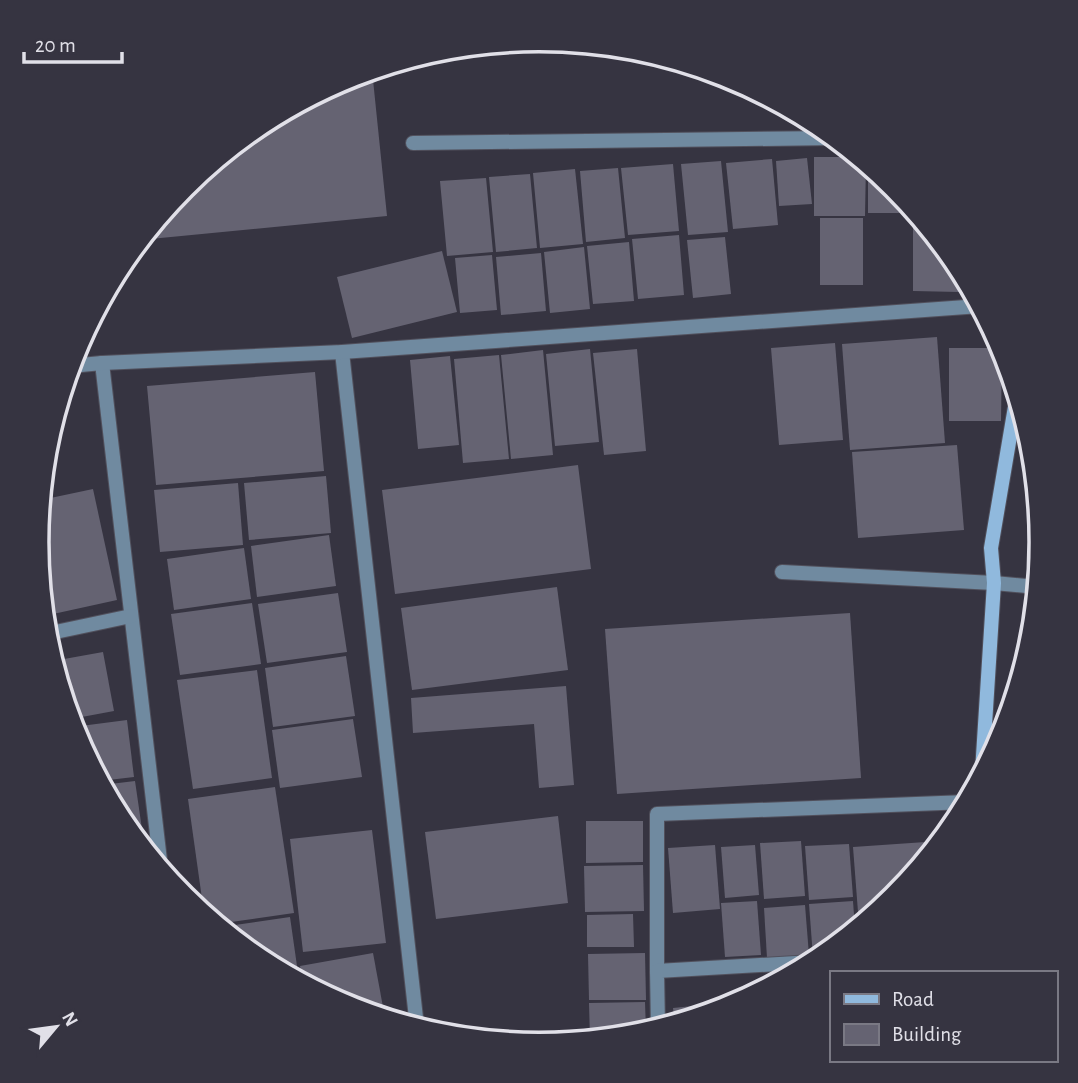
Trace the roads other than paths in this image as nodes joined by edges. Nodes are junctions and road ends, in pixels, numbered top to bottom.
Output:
1 (817, 138) edge
2 (413, 143) dead end
3 (968, 307) edge
4 (342, 352) junction
5 (102, 363) junction
6 (82, 365) edge
7 (1013, 419) edge
8 (782, 572) dead end
9 (994, 583) junction
10 (1027, 586) edge
11 (131, 616) junction
12 (57, 632) edge
13 (989, 736) edge
14 (953, 803) edge
15 (159, 850) edge
16 (788, 963) edge
17 (657, 971) junction
18 (416, 1016) edge
19 (658, 1017) edge

1 - 2 street
3 - 4 street
4 - 5 street
4 - 18 street
5 - 6 street
5 - 11 street
7 - 9 street
8 - 9 street
9 - 10 street
9 - 13 street
11 - 12 street
11 - 15 street
14 - 17 street
16 - 17 street
17 - 19 street

